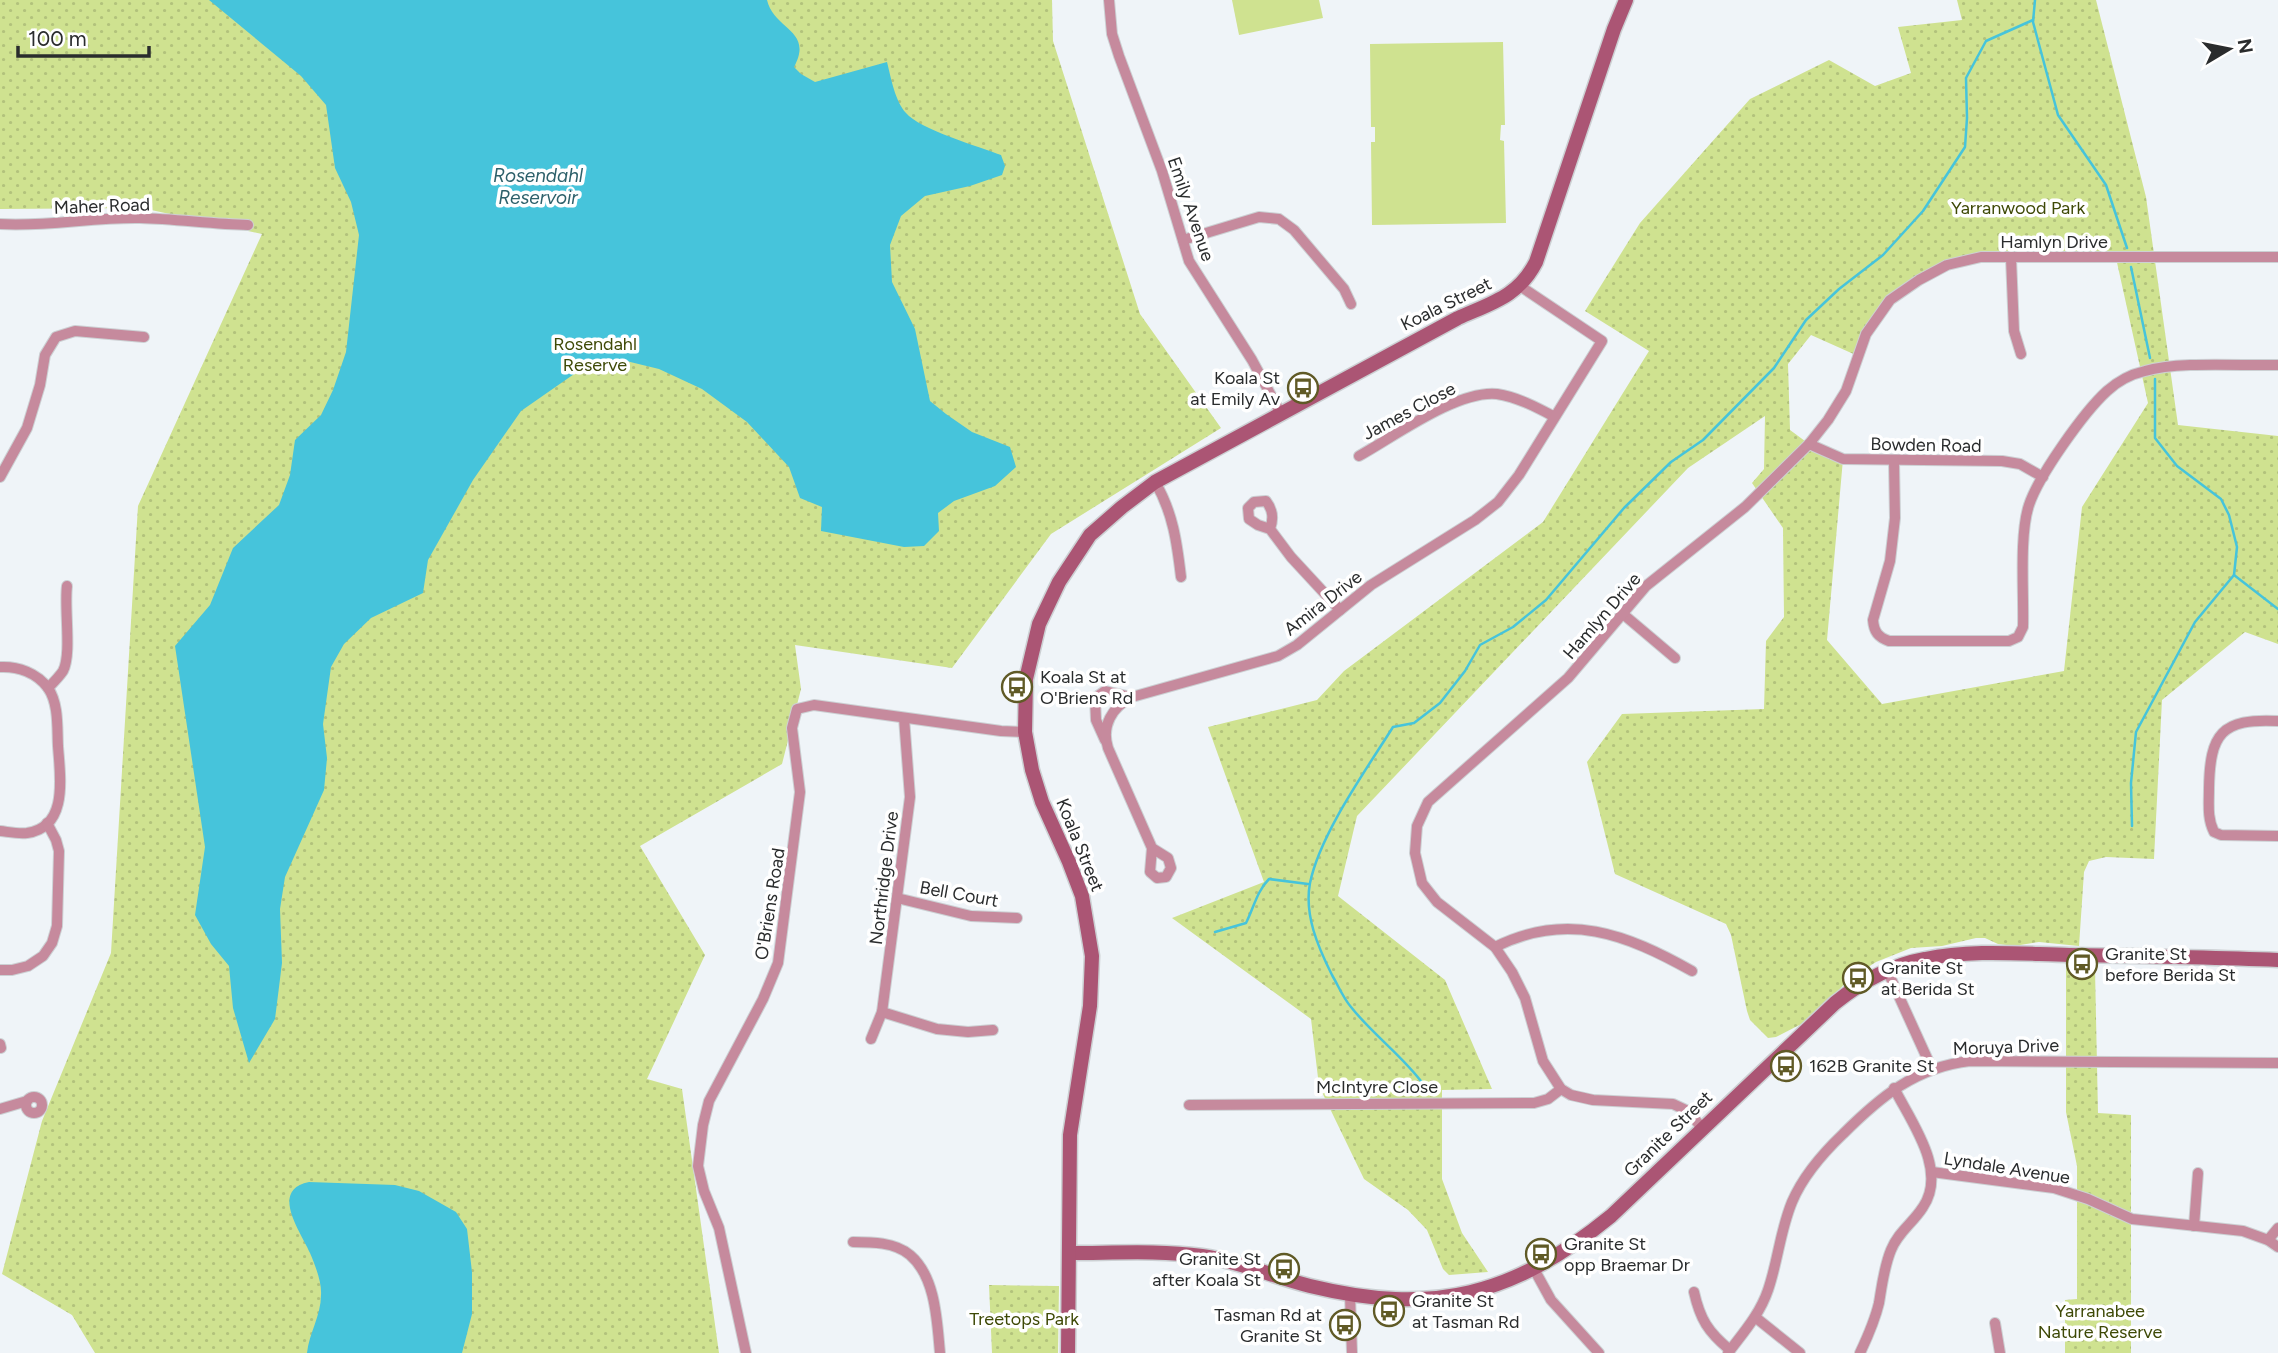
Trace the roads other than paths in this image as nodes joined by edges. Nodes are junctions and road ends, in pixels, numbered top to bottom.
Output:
1 (1108, 0) edge
2 (1626, 0) edge
3 (0, 224) edge
4 (248, 225) dead end
5 (1183, 240) junction
6 (2278, 257) edge
7 (2011, 258) junction
8 (1520, 286) junction
9 (1351, 304) dead end
10 (144, 337) dead end
11 (2021, 354) dead end
12 (2278, 365) edge
13 (1280, 412) junction
14 (1553, 416) junction
15 (1809, 444) junction
16 (1359, 456) dead end
17 (1894, 461) junction
18 (0, 477) edge
19 (2043, 477) junction
20 (1155, 482) junction
21 (1270, 529) dead end
22 (1181, 577) dead end
23 (67, 586) dead end
24 (1340, 610) junction
25 (1623, 614) junction
26 (1675, 658) dead end
27 (0, 667) edge
28 (48, 688) junction
29 (1132, 697) junction
30 (1095, 710) junction
31 (1111, 714) junction
32 (904, 718) junction
33 (2278, 721) edge
34 (1026, 732) junction
35 (1105, 741) junction
36 (47, 823) junction
37 (0, 831) edge
38 (2278, 836) edge
39 (1152, 848) dead end
40 (897, 898) junction
41 (1017, 918) dead end
42 (1495, 947) junction
43 (2278, 960) edge
44 (0, 970) edge
45 (1887, 970) junction
46 (1692, 971) dead end
47 (882, 1012) junction
48 (993, 1030) dead end
49 (871, 1039) dead end
50 (2278, 1063) edge
51 (1932, 1069) junction
52 (1561, 1088) junction
53 (1894, 1088) junction
54 (27, 1101) dead end
55 (1189, 1105) dead end
56 (0, 1109) edge
57 (1702, 1128) junction
58 (1932, 1172) junction
59 (2198, 1173) dead end
60 (2194, 1226) junction
61 (2278, 1228) edge
62 (2268, 1240) junction
63 (853, 1242) dead end
64 (2278, 1247) edge
65 (1070, 1253) junction
66 (1534, 1269) junction
67 (1694, 1292) dead end
68 (1350, 1295) junction
69 (1755, 1317) junction
70 (1995, 1323) dead end
71 (1729, 1351) edge
72 (746, 1353) edge
73 (940, 1353) edge
74 (1068, 1353) edge
75 (1352, 1353) edge
76 (1599, 1353) edge
77 (1800, 1353) edge
78 (1860, 1353) edge
79 (2000, 1353) edge

1 - 5 street, Emily Avenue
2 - 8 street, Koala Street
3 - 4 street, Maher Road
5 - 9 street
5 - 13 street, Emily Avenue
6 - 7 street, Hamlyn Drive
7 - 11 street
7 - 15 street, Hamlyn Drive
8 - 13 street, Koala Street
8 - 14 street, Amira Drive
10 - 18 street
12 - 19 street
13 - 20 street, Koala Street
14 - 16 street, James Close
14 - 24 street, Amira Drive
15 - 17 street, Bowden Road
15 - 25 street, Hamlyn Drive
17 - 19 street, Bowden Road
17 - 19 street
20 - 22 street
20 - 34 street, Koala Street
21 - 24 street
23 - 28 street
24 - 29 street, Amira Drive
25 - 26 street
25 - 42 street, Hamlyn Drive
27 - 28 street
28 - 36 street
29 - 30 street
29 - 31 street, Amira Drive
30 - 31 street
30 - 35 street
31 - 35 street
32 - 34 street, O'Briens Road
32 - 40 street, Northridge Drive
32 - 72 street, O'Briens Road
33 - 38 street
34 - 65 street, Koala Street
35 - 39 street
36 - 37 street
36 - 44 street
40 - 41 street, Bell Court
40 - 47 street, Northridge Drive
42 - 46 street
42 - 52 street, Hamlyn Drive
43 - 45 street, Granite Street
45 - 51 street
45 - 57 street, Granite Street
47 - 48 street
47 - 49 street, Northridge Drive
50 - 51 street, Moruya Drive
51 - 53 street, Moruya Drive
52 - 55 street, McIntyre Close
52 - 57 street
53 - 58 street
53 - 69 street, Moruya Drive
54 - 56 street
57 - 66 street, Granite Street
58 - 60 street, Lyndale Avenue
58 - 78 street
59 - 60 street
60 - 62 street, Lyndale Avenue
61 - 62 street
62 - 64 street, Lyndale Avenue
63 - 73 street
65 - 68 street, Granite Street
65 - 74 street, Koala Street
66 - 68 street, Granite Street
66 - 76 street
67 - 71 street
68 - 75 street
69 - 71 street, Moruya Drive
69 - 77 street
70 - 79 street

